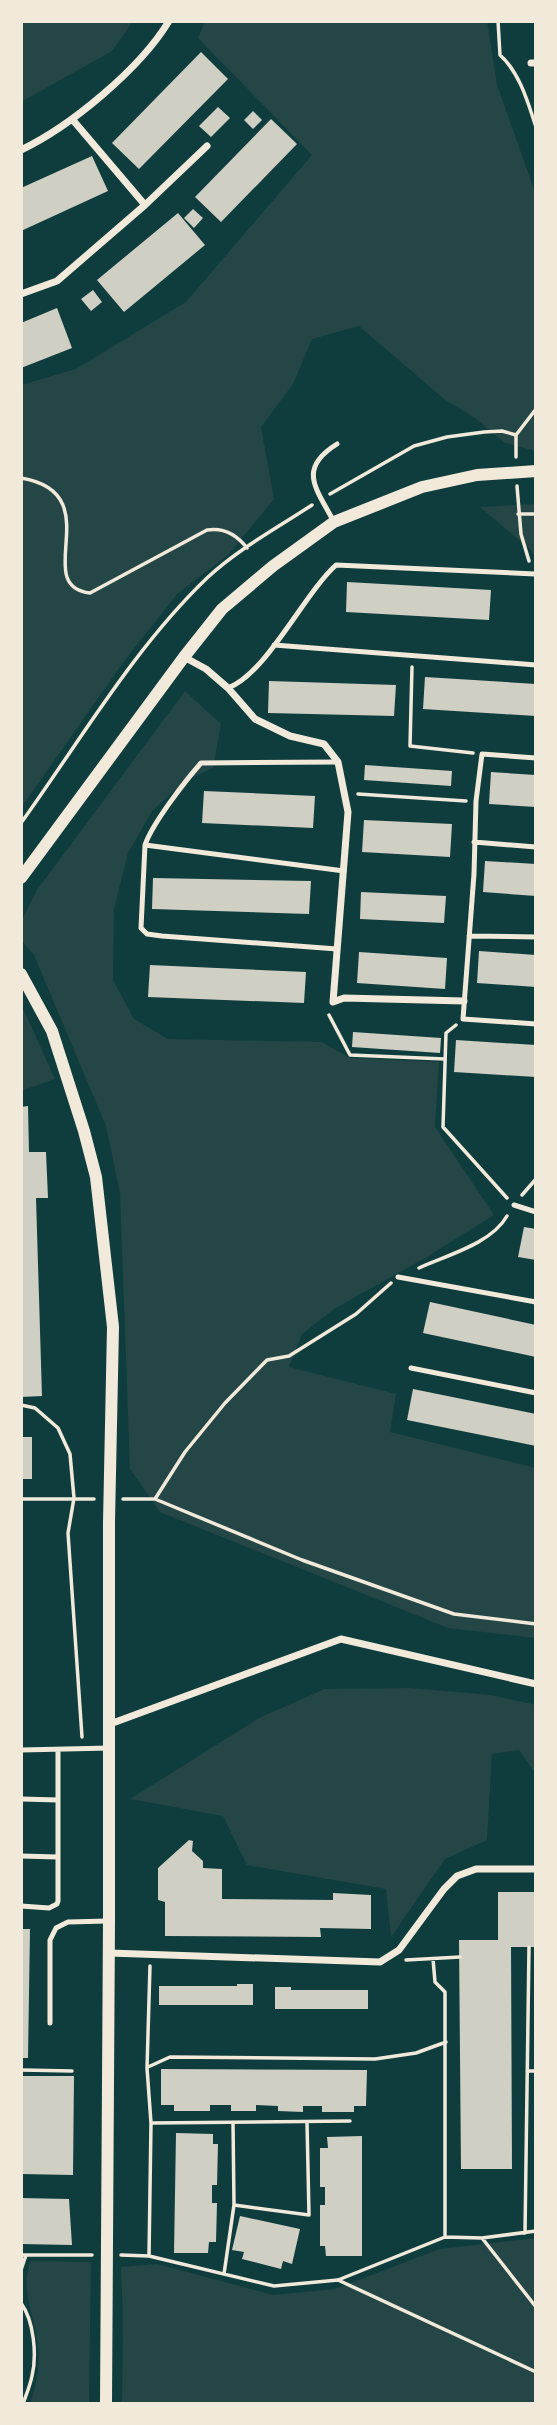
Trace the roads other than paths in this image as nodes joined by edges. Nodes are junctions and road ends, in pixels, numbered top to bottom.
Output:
1 (169, 21) edge
2 (72, 119) junction
3 (207, 145) dead end
4 (21, 150) edge
5 (145, 205) junction
6 (21, 294) edge
7 (337, 443) dead end
8 (536, 471) edge
9 (334, 522) junction
10 (535, 574) edge
11 (274, 645) junction
12 (184, 657) junction
13 (536, 665) edge
14 (228, 688) junction
15 (536, 758) edge
16 (338, 762) junction
17 (474, 842) junction
18 (145, 845) junction
19 (536, 847) edge
20 (344, 871) junction
21 (21, 878) edge
22 (469, 936) junction
23 (536, 937) edge
24 (337, 949) junction
25 (21, 974) edge
26 (464, 1001) junction
27 (536, 1024) edge
28 (514, 1205) road end
29 (536, 1212) edge
30 (398, 1277) road end
31 (536, 1302) edge
32 (411, 1368) dead end
33 (536, 1394) edge
34 (536, 1684) edge
35 (110, 1724) junction
36 (110, 1748) junction
37 (58, 1749) junction
38 (21, 1750) edge
39 (21, 1799) edge
40 (58, 1800) junction
41 (21, 1856) edge
42 (58, 1857) junction
43 (536, 1869) edge
44 (21, 1906) edge
45 (109, 1921) junction
46 (109, 1953) junction
47 (50, 2023) dead end
48 (106, 2404) edge

1 - 2 street
2 - 4 street
2 - 5 street
3 - 5 street
5 - 6 street
7 - 9 lane
8 - 9 street
9 - 12 street
10 - 11 lane
11 - 13 lane
11 - 14 lane
12 - 14 street
12 - 21 street
14 - 16 street
15 - 17 lane
16 - 18 lane
16 - 20 street
17 - 19 lane
17 - 22 lane
18 - 20 lane
18 - 24 lane
20 - 24 street
22 - 23 lane
22 - 26 lane
24 - 26 street
25 - 35 street
26 - 27 lane
28 - 29 lane
30 - 31 lane
32 - 33 lane
34 - 35 street
35 - 36 street
36 - 37 lane
36 - 45 street
37 - 38 lane
37 - 40 lane
39 - 40 lane
40 - 42 lane
41 - 42 lane
42 - 44 lane
43 - 46 street
45 - 46 street
45 - 47 lane
46 - 48 street

